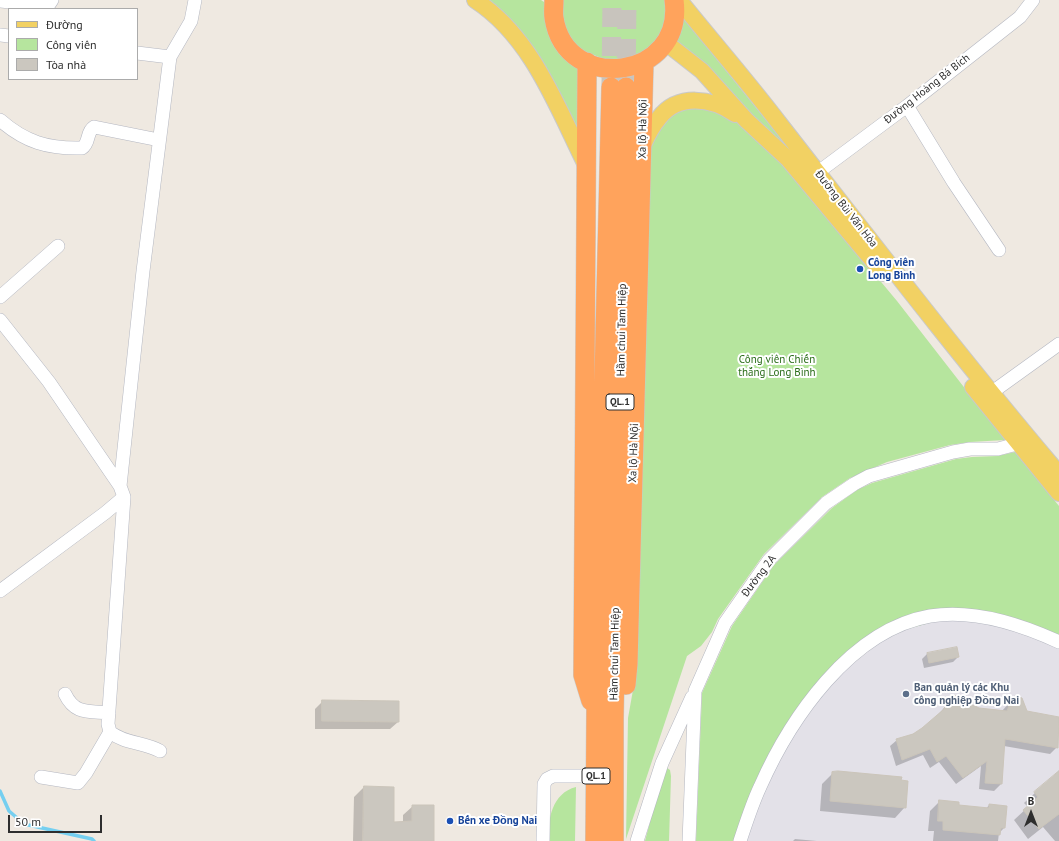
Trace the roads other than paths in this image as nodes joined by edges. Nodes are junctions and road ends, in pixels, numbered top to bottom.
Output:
1 (52, 0) edge
2 (195, 0) edge
3 (475, 0) edge
4 (554, 0) edge
5 (674, 0) edge
6 (679, 0) edge
7 (1033, 0) edge
8 (0, 1) edge
9 (665, 42) junction
10 (138, 53) edge
11 (170, 57) junction
12 (587, 62) junction
13 (644, 62) junction
14 (907, 106) junction
15 (0, 120) edge
16 (746, 120) junction
17 (159, 140) junction
18 (642, 145) junction
19 (586, 165) junction
20 (811, 177) junction
21 (58, 246) dead end
22 (999, 250) dead end
23 (0, 297) edge
24 (0, 320) edge
25 (1059, 344) edge
26 (987, 396) junction
27 (1024, 442) junction
28 (1059, 474) edge
29 (122, 491) junction
30 (1059, 494) edge
31 (0, 591) edge
32 (1059, 642) edge
33 (694, 691) junction
34 (65, 694) dead end
35 (596, 711) junction
36 (109, 713) junction
37 (614, 718) junction
38 (110, 732) junction
39 (160, 751) dead end
40 (596, 776) junction
41 (41, 777) dead end
42 (544, 841) edge
43 (595, 841) edge
44 (614, 841) edge
45 (637, 841) edge
46 (689, 841) edge
47 (740, 841) edge

1 - 8 street
2 - 11 street
3 - 19 main road
4 - 12 highway
5 - 9 highway
6 - 20 main road, Đường Bùi Văn Hòa
7 - 14 street, Đường Hoàng Bá Bích
9 - 13 highway
9 - 16 main road, Đường Bùi Văn Hòa
10 - 11 street
11 - 17 street
12 - 13 highway
12 - 19 highway, QL.1
13 - 18 highway, Xa lộ Hà Nội / QL.1
14 - 20 street, Đường Hoàng Bá Bích
14 - 22 street
15 - 17 street
16 - 18 main road
16 - 20 main road, Đường Bùi Văn Hòa
17 - 29 street
18 - 37 highway, Xa lộ Hà Nội / QL.1
19 - 35 highway, QL.1
20 - 26 main road, Đường Bùi Văn Hòa
21 - 23 street
24 - 29 street
25 - 26 street
26 - 27 main road, Đường Bùi Văn Hòa
27 - 28 main road, Đường Bùi Văn Hòa
27 - 30 main road, Đường Bùi Văn Hòa
27 - 33 street, Đường 2A
29 - 31 street
29 - 36 street
32 - 47 street
33 - 45 street
33 - 46 street, Đường 2A
34 - 36 street
35 - 37 highway, Hầm chui Tam Hiệp / QL.1
35 - 40 highway, QL.1
36 - 38 street
37 - 44 highway, Xa lộ Hà Nội / QL.1
38 - 39 street
38 - 41 street
40 - 42 street
40 - 43 highway, QL.1

